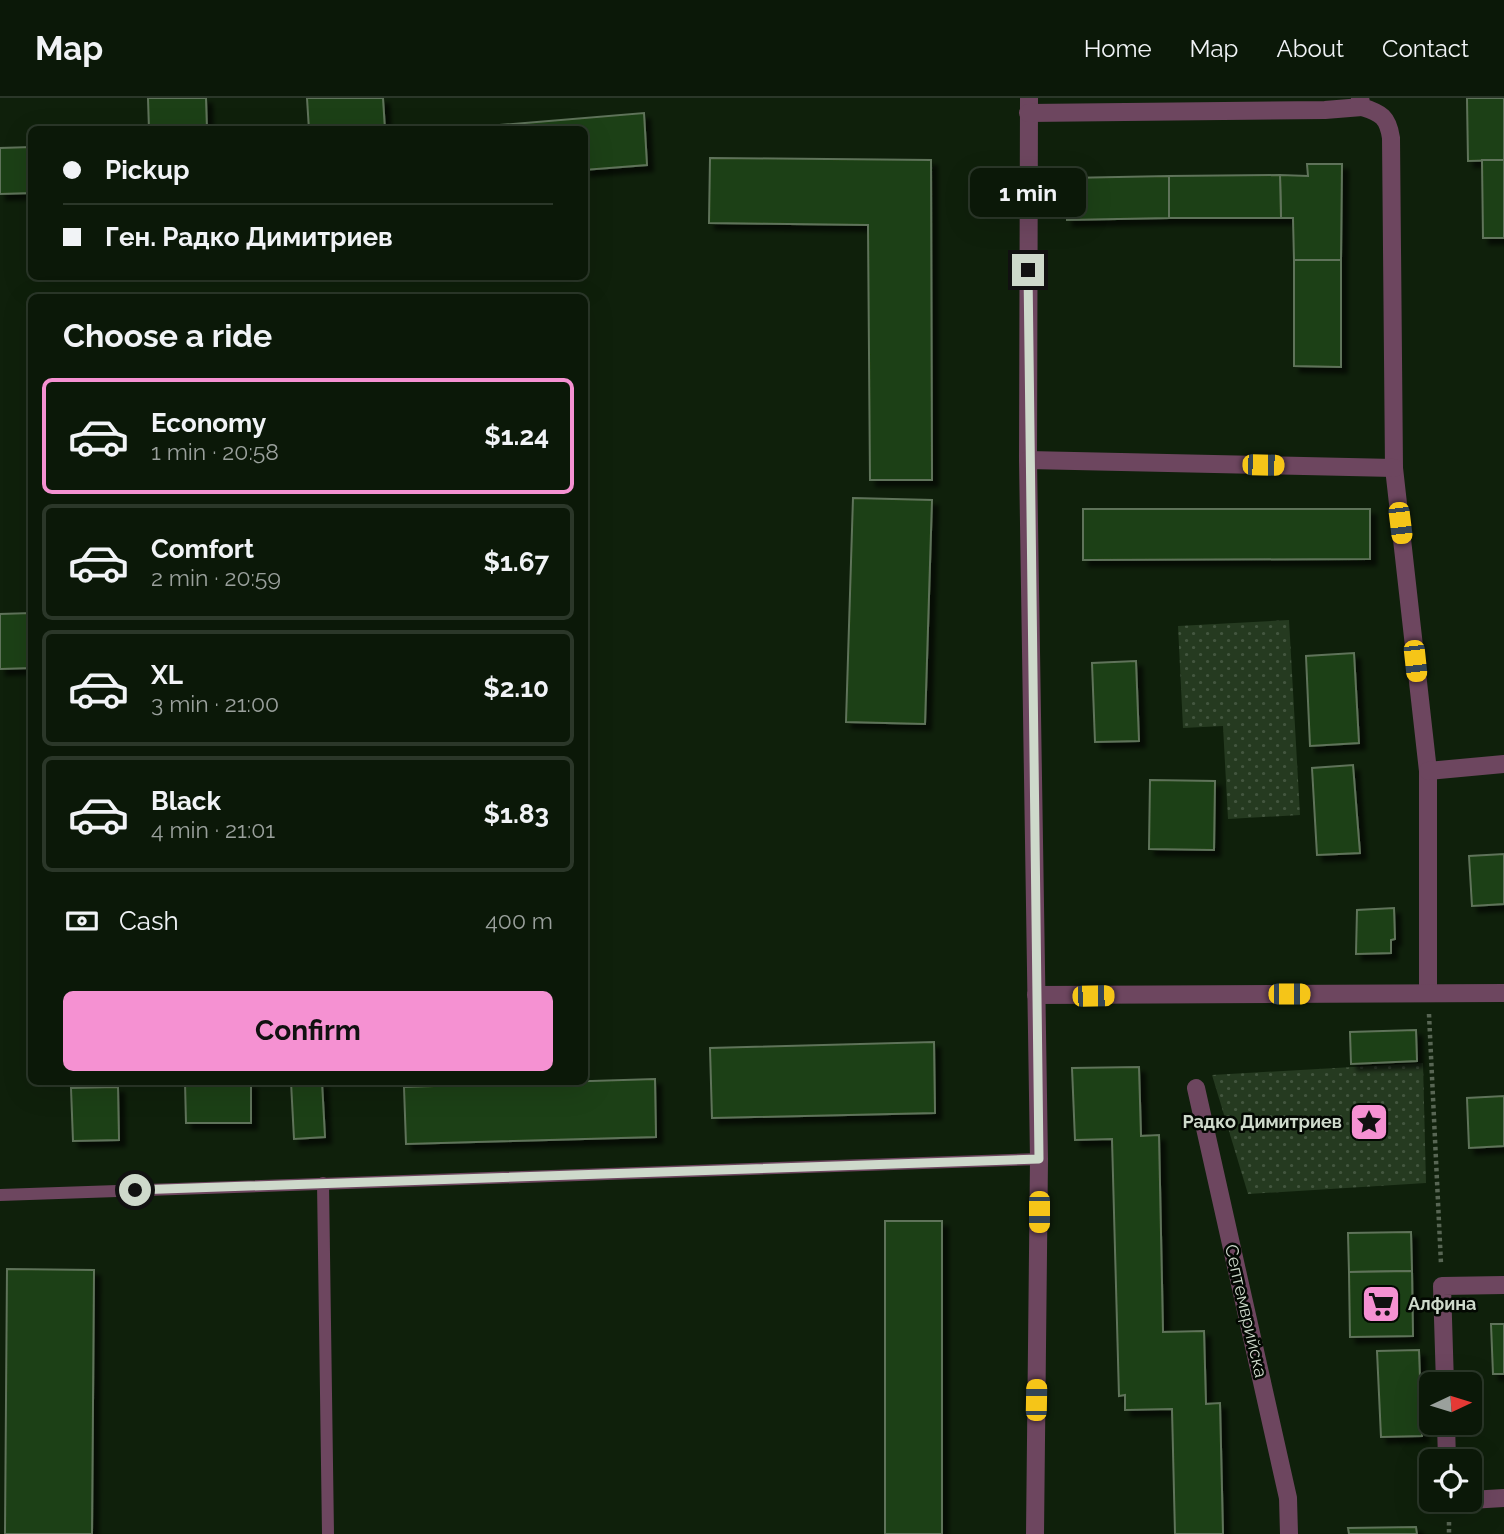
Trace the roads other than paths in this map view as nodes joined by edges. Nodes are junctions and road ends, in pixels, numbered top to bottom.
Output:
1 (1361, 102) edge
2 (1028, 105) edge
3 (1028, 460) junction
4 (1394, 468) junction
5 (1504, 764) edge
6 (1428, 771) junction
7 (1428, 992) junction
8 (1504, 993) edge
9 (1036, 995) junction
10 (1196, 1088) dead end
11 (1039, 1159) junction
12 (323, 1183) junction
13 (0, 1195) edge
14 (1504, 1285) edge
15 (1445, 1372) edge
16 (1504, 1498) edge
17 (1482, 1499) edge
18 (328, 1534) edge
19 (1035, 1534) edge
20 (1289, 1534) edge

1 - 2 street
1 - 4 street
2 - 3 street
3 - 4 street
3 - 9 street
4 - 6 street
5 - 6 street
6 - 7 street
7 - 8 street
7 - 9 street
9 - 11 street
10 - 20 street, Септемврийска
11 - 12 lane
11 - 19 street
12 - 13 lane
12 - 18 lane
14 - 15 street
16 - 17 street

